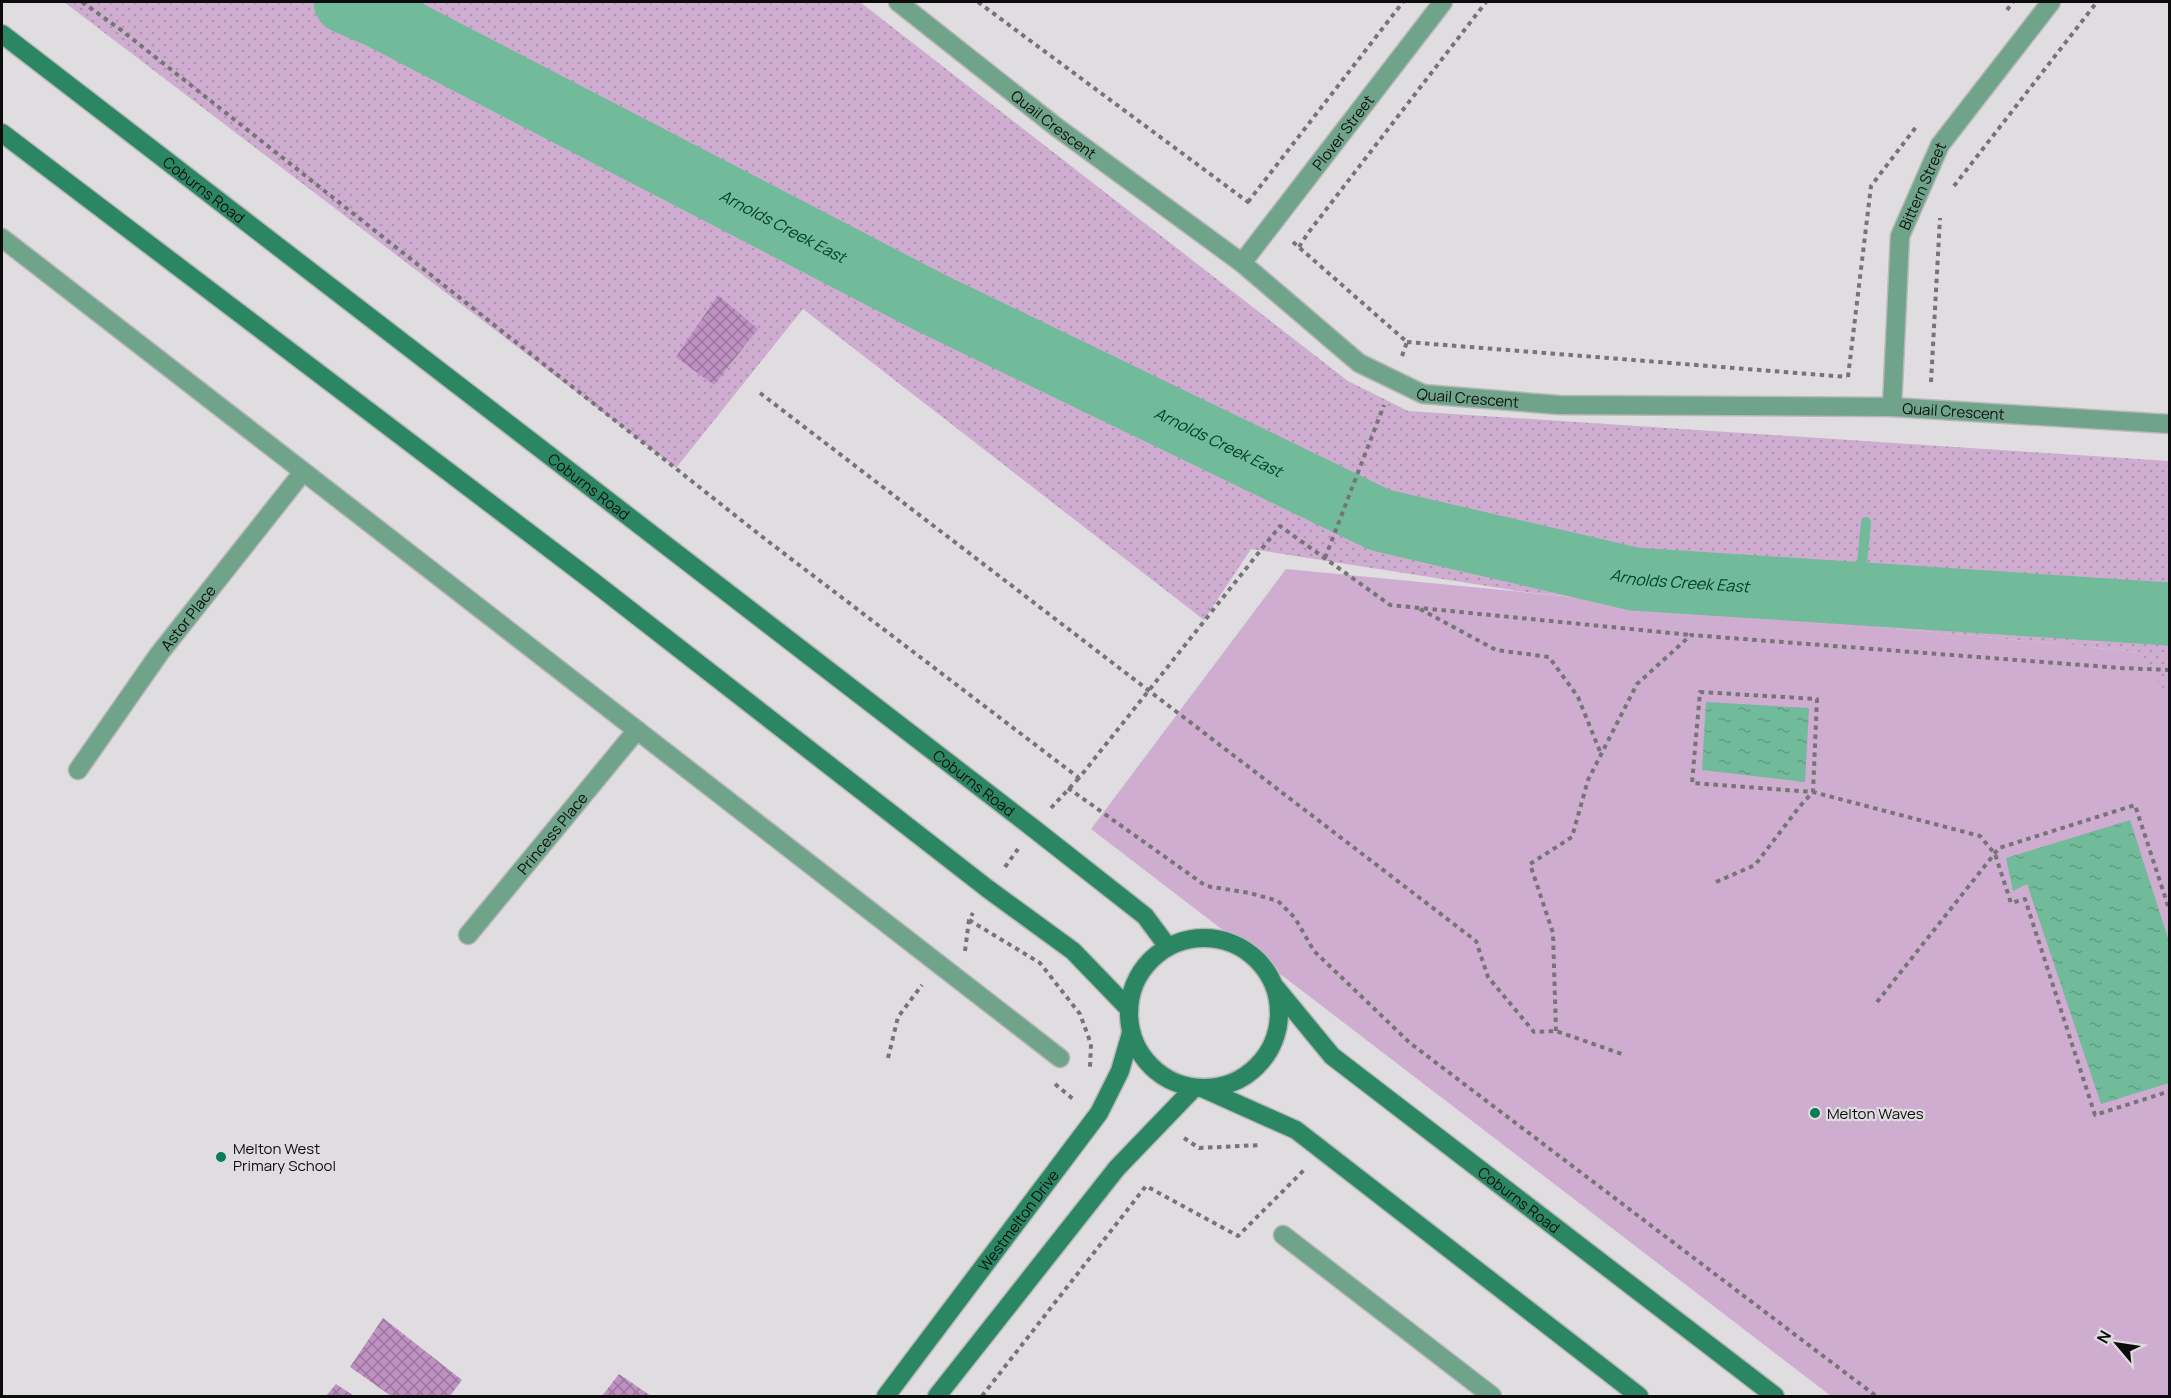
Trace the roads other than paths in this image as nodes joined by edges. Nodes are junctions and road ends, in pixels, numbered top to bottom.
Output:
1 (898, 2) edge
2 (1443, 2) edge
3 (2051, 2) edge
4 (2, 34) edge
5 (2, 133) edge
6 (3, 242) edge
7 (1242, 263) junction
8 (1892, 407) junction
9 (2169, 424) edge
10 (303, 472) junction
11 (637, 730) junction
12 (78, 770) dead end
13 (468, 935) dead end
14 (1168, 947) junction
15 (1276, 988) junction
16 (1129, 1010) junction
17 (1131, 1033) junction
18 (1060, 1058) dead end
19 (1198, 1088) junction
20 (1283, 1235) dead end
21 (886, 1396) edge
22 (937, 1396) edge
23 (1492, 1396) edge
24 (1639, 1396) edge
25 (1775, 1396) edge

1 - 7 street, Quail Crescent
2 - 7 street, Plover Street
3 - 8 street, Bittern Street
4 - 14 street, Coburns Road
5 - 16 street
6 - 10 street
7 - 8 street, Quail Crescent
8 - 9 street, Quail Crescent
10 - 11 street
10 - 12 street, Astor Place
11 - 13 street, Princess Place
11 - 18 street
14 - 15 street
14 - 16 street
15 - 19 street
15 - 25 street, Coburns Road
16 - 17 street
17 - 19 street
17 - 21 street, Westmelton Drive
19 - 22 street
19 - 24 street
20 - 23 street

